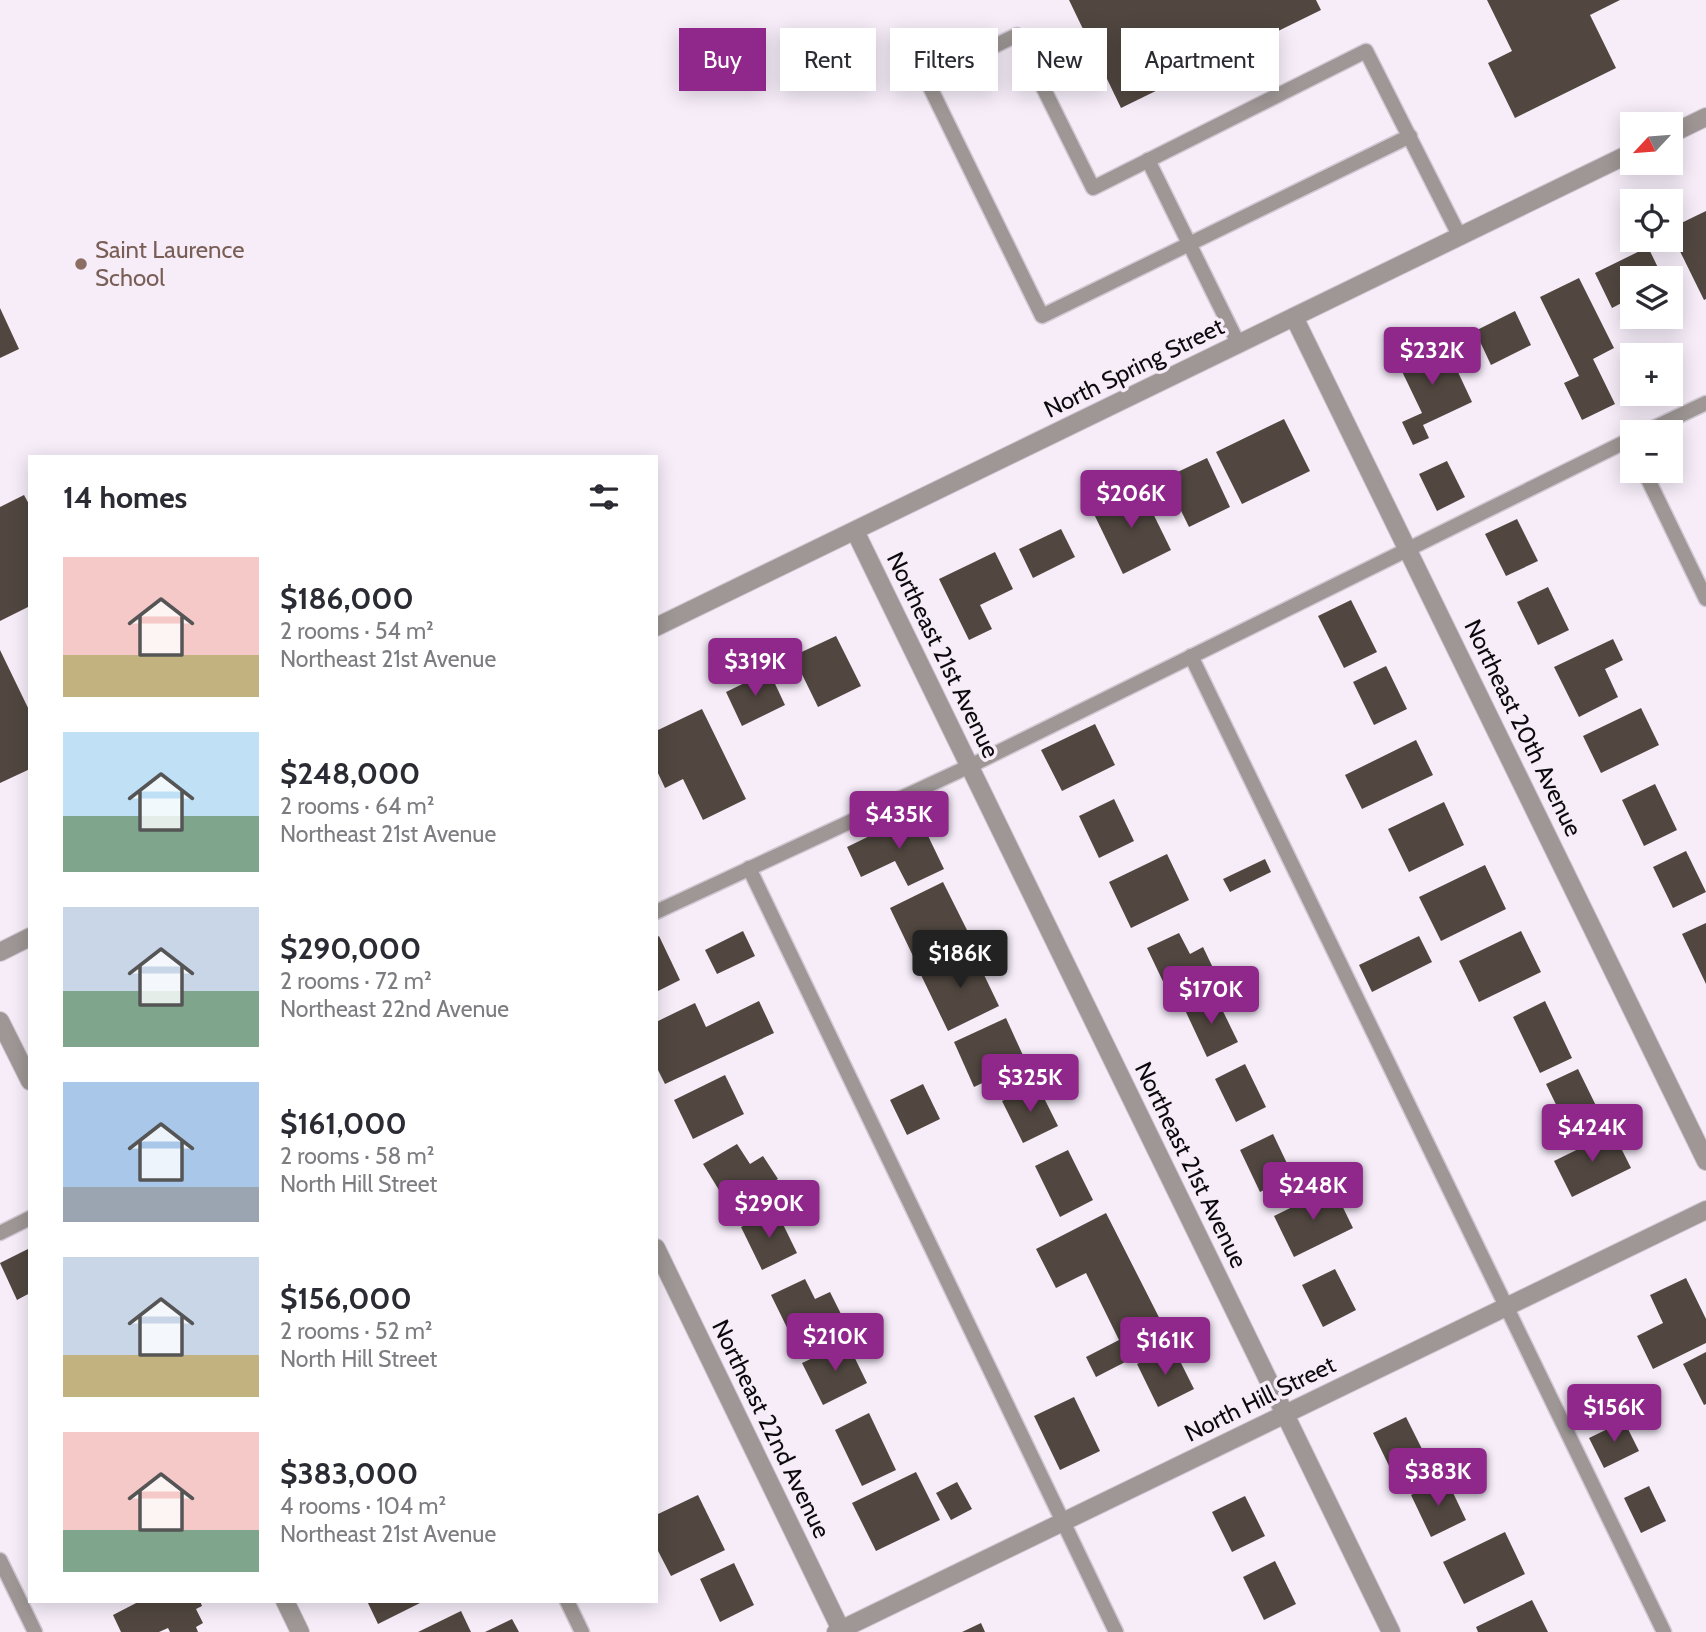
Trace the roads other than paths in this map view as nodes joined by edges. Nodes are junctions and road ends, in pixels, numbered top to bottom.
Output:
1 (1706, 117) edge
2 (1684, 128) edge
3 (1410, 136) junction
4 (1620, 158) edge
5 (1148, 160) junction
6 (1460, 237) junction
7 (1189, 244) junction
8 (1294, 317) junction
9 (1239, 345) junction
10 (1706, 403) edge
11 (1670, 420) edge
12 (1620, 447) edge
13 (1650, 483) edge
14 (855, 531) junction
15 (1408, 548) junction
16 (1706, 599) edge
17 (658, 626) edge
18 (1191, 656) junction
19 (970, 766) junction
20 (749, 868) junction
21 (658, 911) edge
22 (28, 938) edge
23 (0, 952) edge
24 (0, 1021) edge
25 (28, 1077) edge
26 (1706, 1161) edge
27 (1706, 1210) edge
28 (28, 1220) edge
29 (0, 1233) edge
30 (658, 1252) edge
31 (1505, 1307) junction
32 (1285, 1414) junction
33 (1063, 1523) junction
34 (0, 1560) edge
35 (286, 1603) edge
36 (568, 1603) edge
37 (840, 1631) edge
38 (35, 1632) edge
39 (300, 1632) edge
40 (582, 1632) edge
41 (1116, 1632) edge
42 (1391, 1632) edge
43 (1664, 1632) edge

1 - 2 street
3 - 5 lane
3 - 6 lane
3 - 7 lane
4 - 6 street, North Spring Street
5 - 7 lane
5 - 7 lane
6 - 8 street, North Spring Street
7 - 9 lane
8 - 9 street, North Spring Street
8 - 15 street, Northeast 20th Avenue
9 - 14 street, North Spring Street
10 - 11 lane
12 - 15 lane
13 - 16 lane
14 - 17 street, North Spring Street
14 - 19 street, Northeast 21st Avenue
15 - 18 lane
15 - 26 street, Northeast 20th Avenue
18 - 19 lane
18 - 31 lane
19 - 20 lane
19 - 32 street, Northeast 21st Avenue
20 - 21 lane
20 - 33 lane
22 - 23 street
24 - 25 street
27 - 31 street, North Hill Street
28 - 29 lane
30 - 37 street, Northeast 22nd Avenue
31 - 32 street, North Hill Street
31 - 43 lane
32 - 33 street, North Hill Street
32 - 42 street, Northeast 21st Avenue
33 - 37 street, North Hill Street
33 - 41 lane
34 - 38 lane
35 - 39 street
36 - 40 lane

